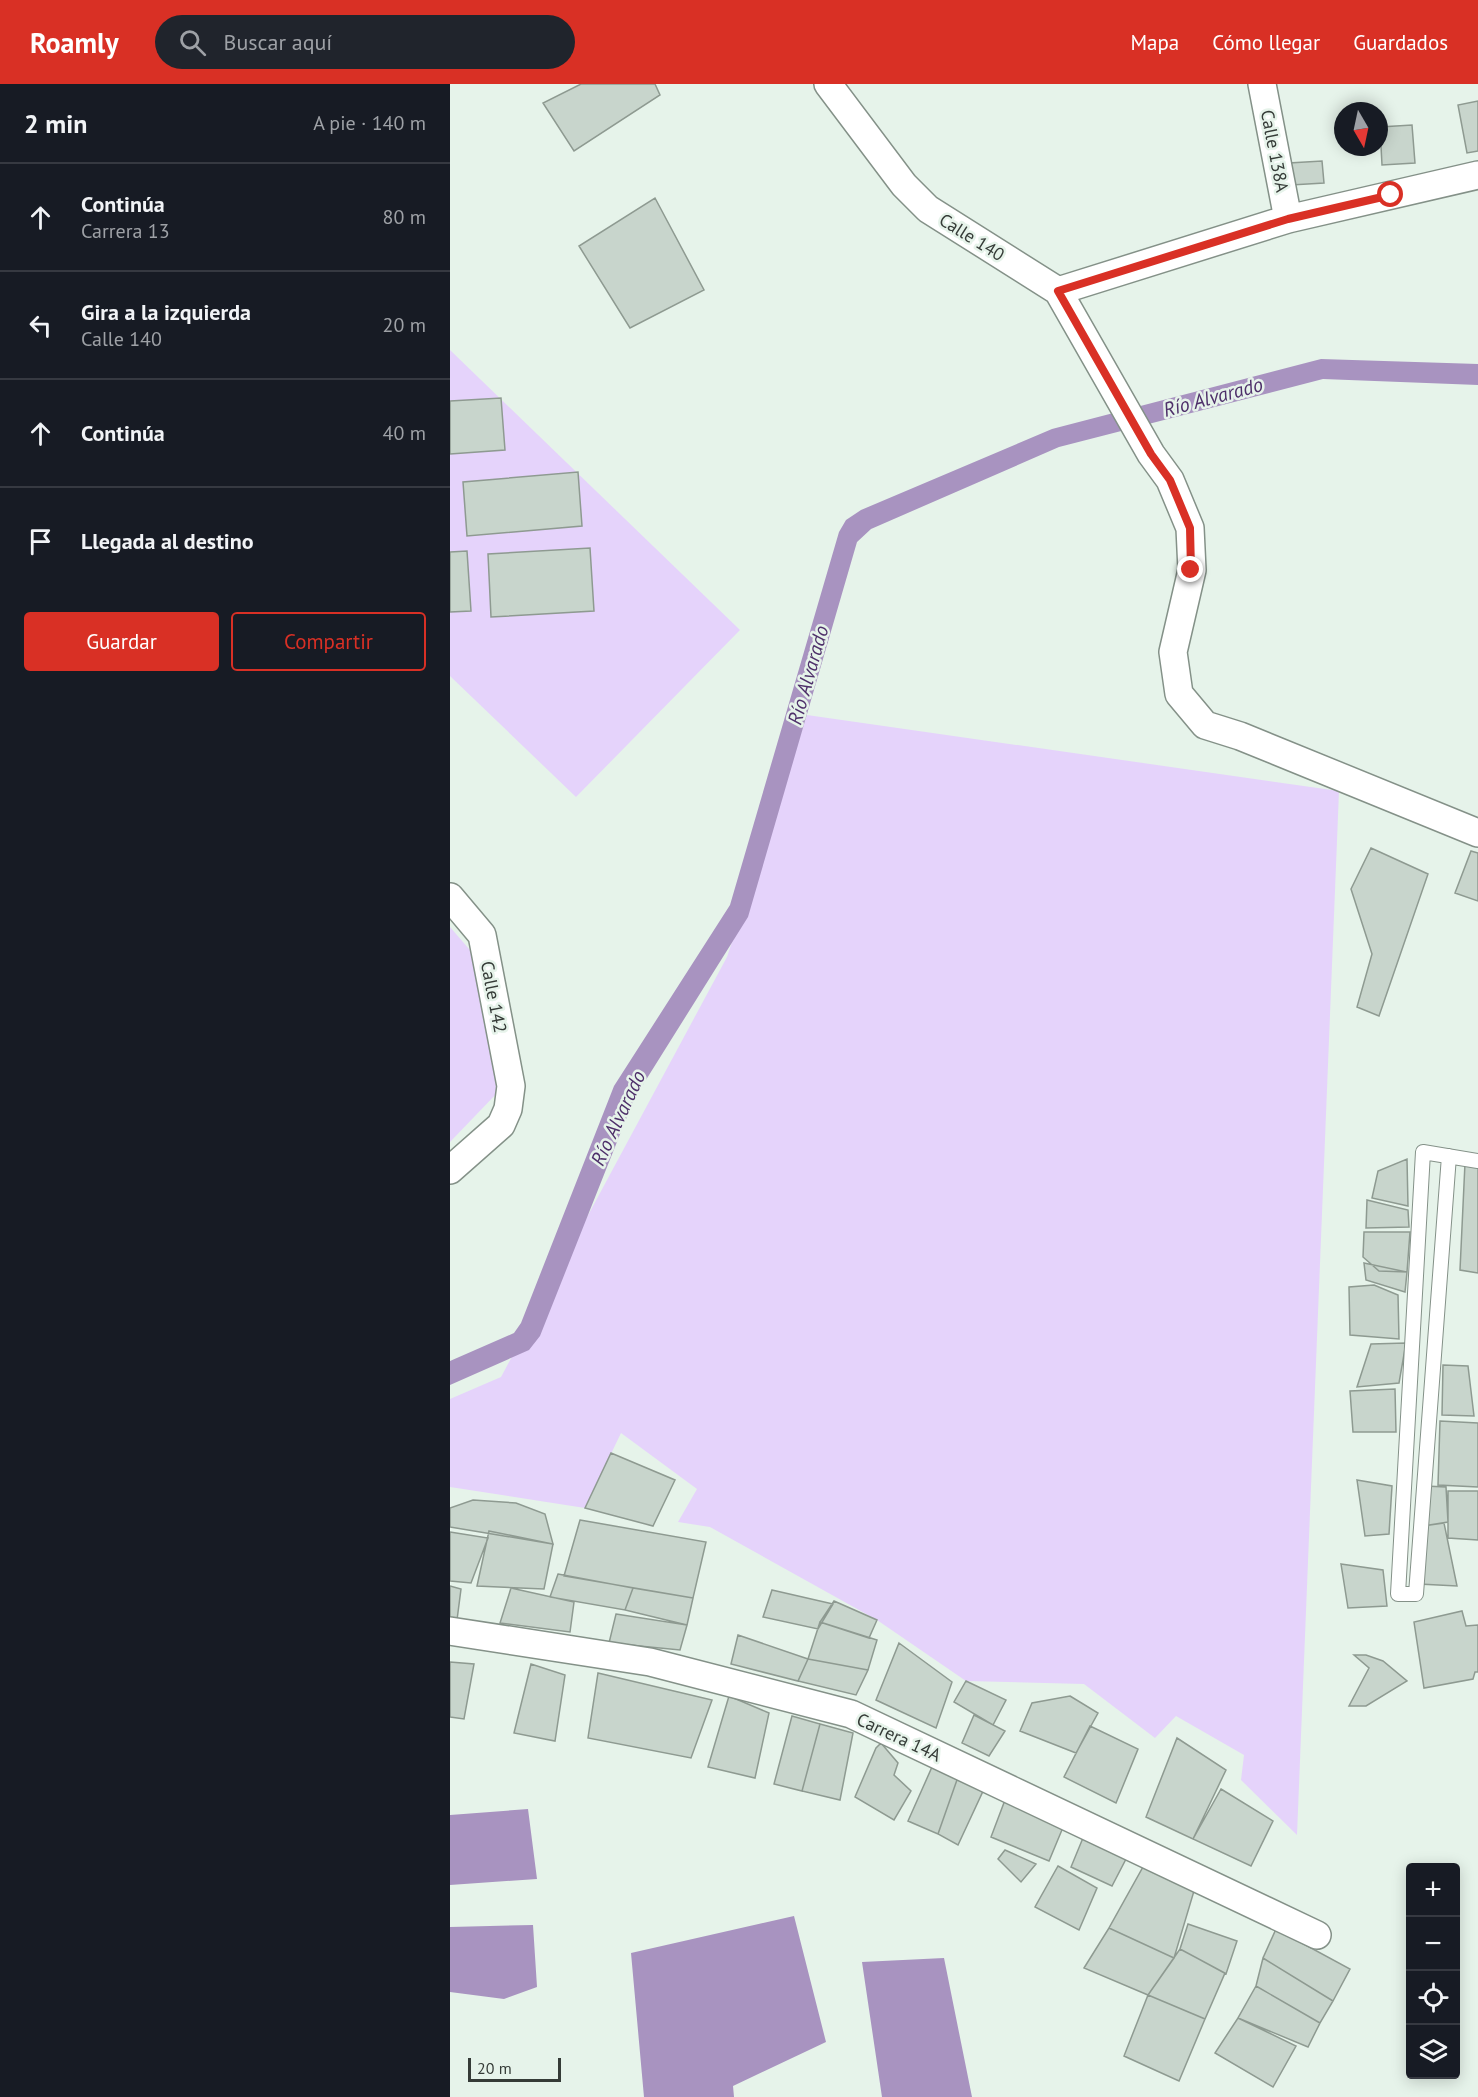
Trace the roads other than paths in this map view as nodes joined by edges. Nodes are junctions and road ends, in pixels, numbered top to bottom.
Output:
1 (828, 84) edge
2 (1262, 84) edge
3 (1478, 175) edge
4 (1288, 219) junction
5 (1058, 291) junction
6 (1478, 832) edge
7 (450, 897) edge
8 (1449, 1156) junction
9 (1478, 1161) edge
10 (450, 1170) edge
11 (450, 1631) edge
12 (1317, 1935) dead end

1 - 5 street, Calle 140
2 - 4 street, Calle 138A
3 - 4 street
4 - 5 street
5 - 6 street, Calle 140
7 - 10 street, Calle 142
8 - 8 lane
8 - 9 lane
11 - 12 street, Carrera 14A

